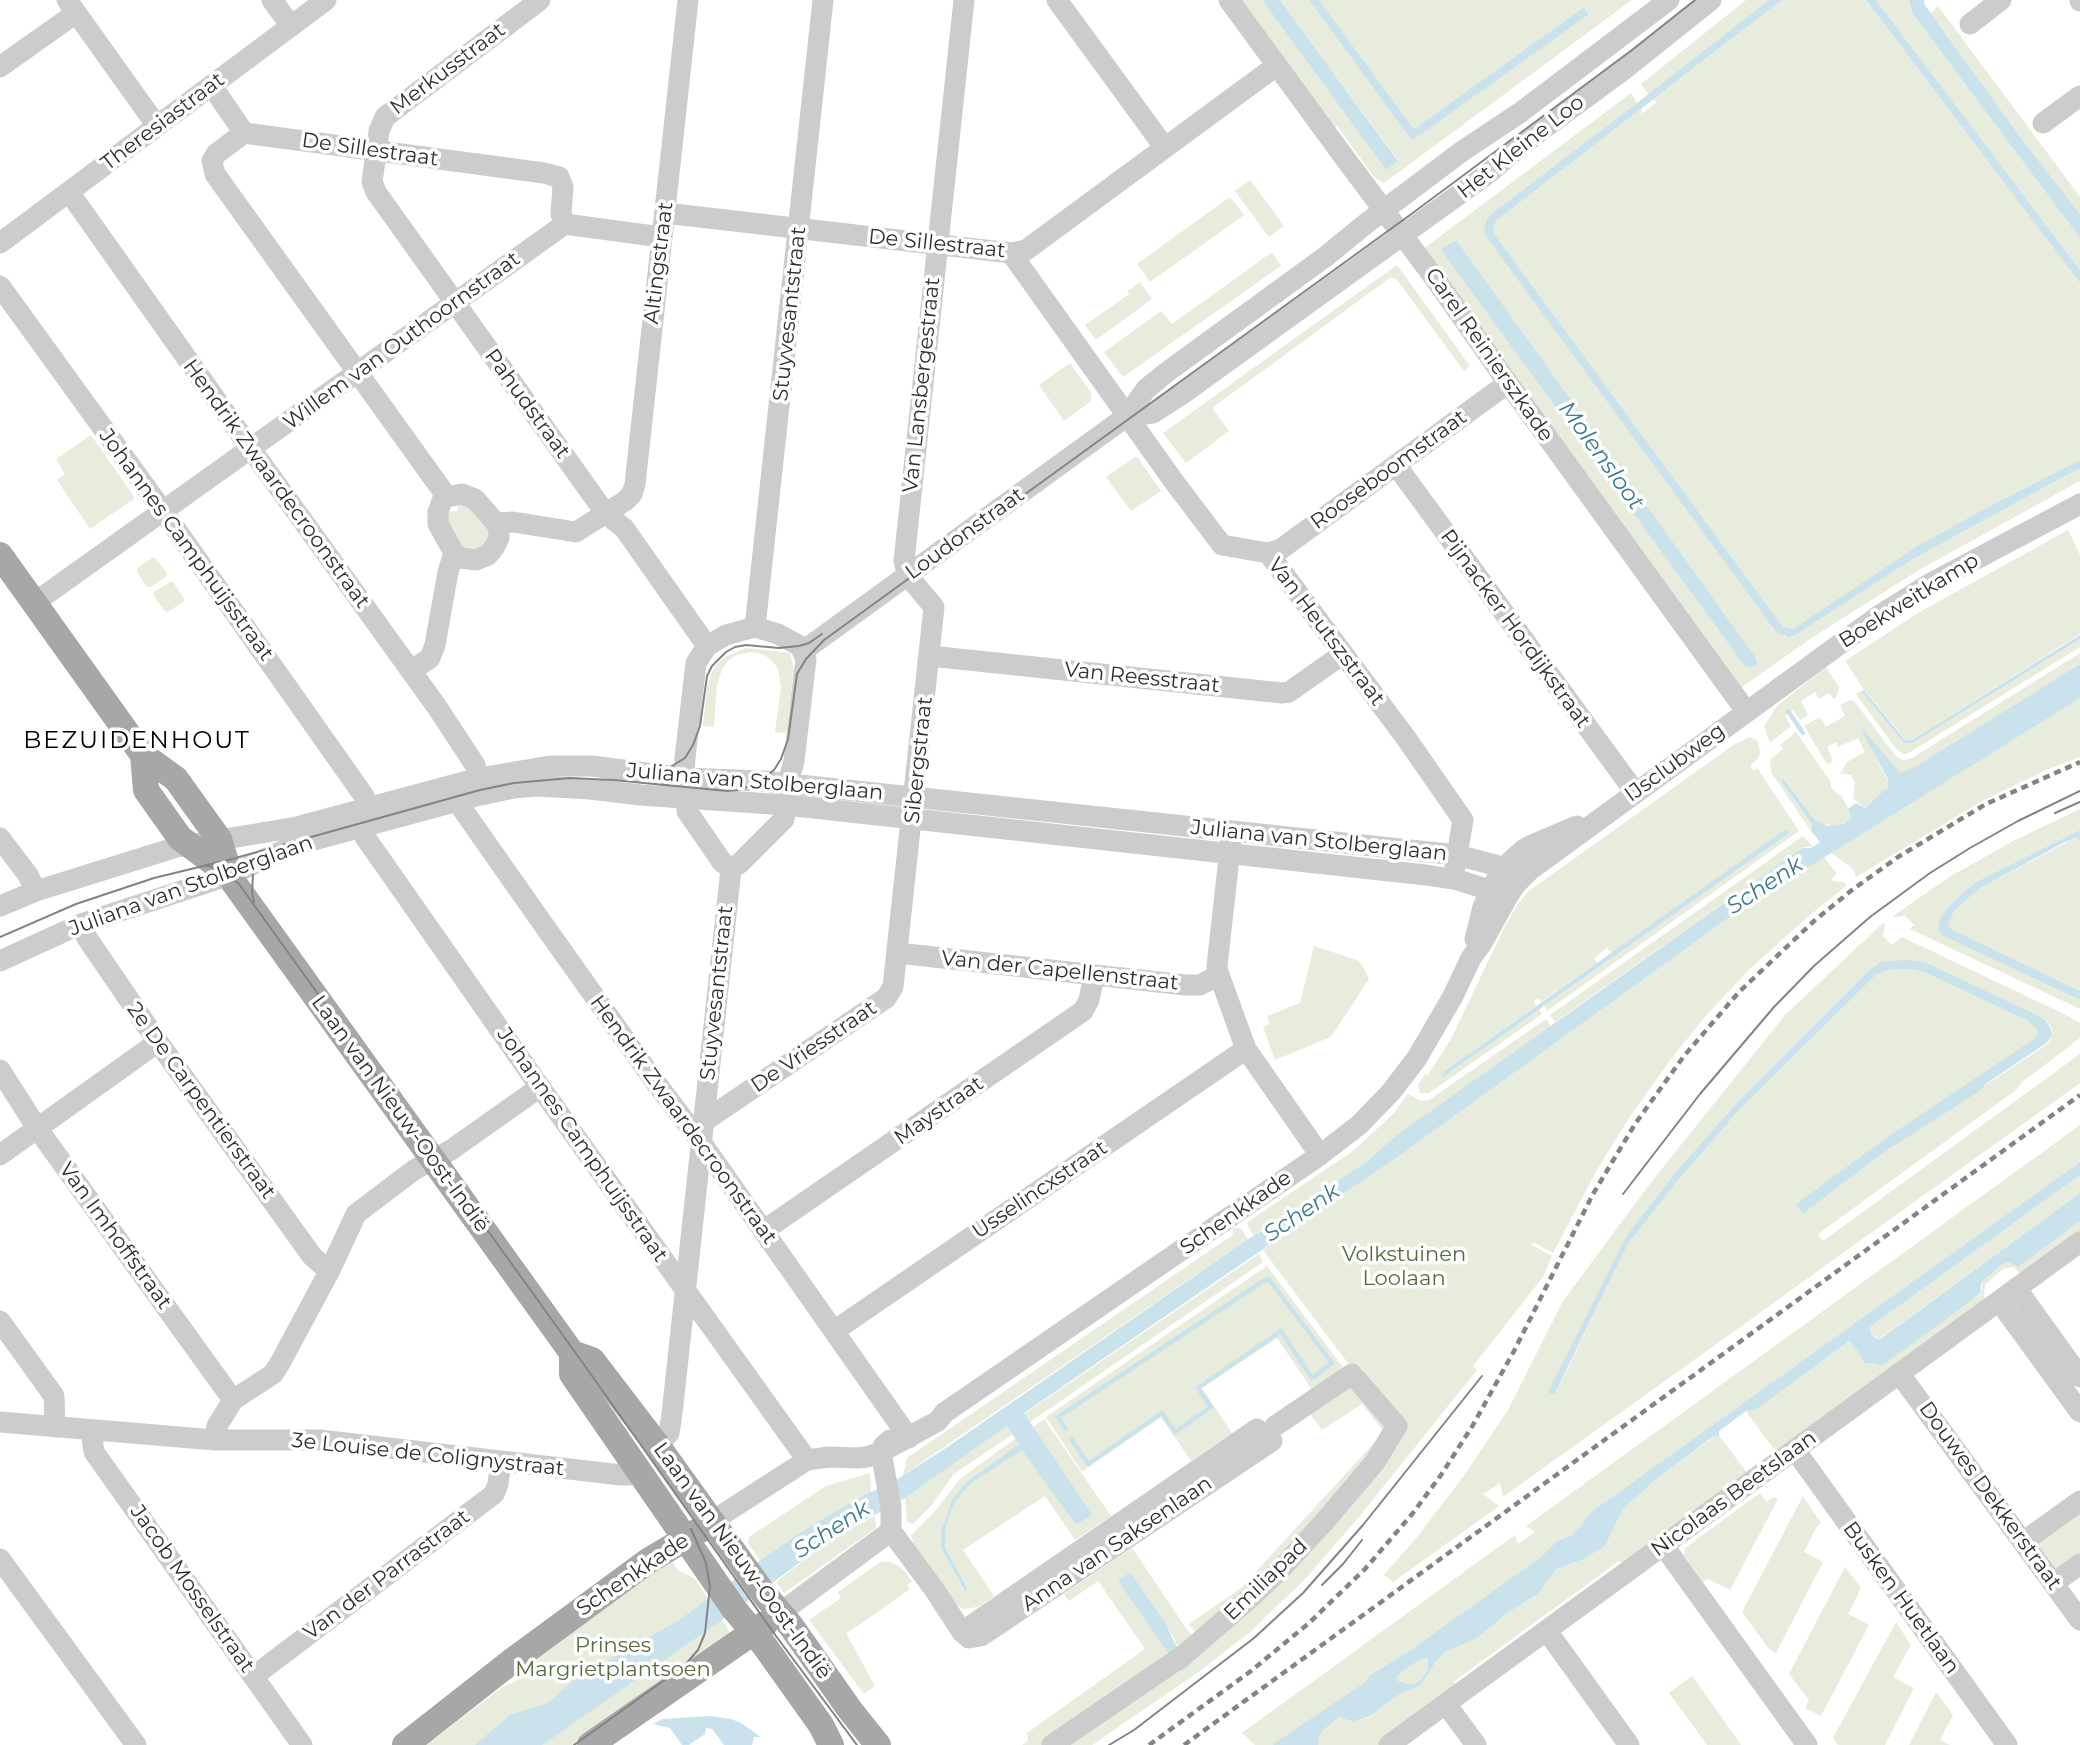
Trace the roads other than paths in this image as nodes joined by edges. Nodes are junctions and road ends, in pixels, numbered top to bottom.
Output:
1 (272, 0) edge
2 (326, 0) edge
3 (540, 0) edge
4 (688, 0) edge
5 (823, 0) edge
6 (964, 0) edge
7 (1056, 0) edge
8 (1229, 0) edge
9 (1669, 0) edge
10 (1711, 0) edge
11 (2001, 0) edge
12 (72, 7) edge
13 (1970, 24) dead end
14 (291, 26) junction
15 (1622, 37) junction
16 (1638, 58) junction
17 (1276, 66) junction
18 (0, 67) edge
19 (212, 86) junction
20 (2080, 96) edge
21 (2043, 123) dead end
22 (157, 126) junction
23 (244, 133) junction
24 (1165, 148) junction
25 (376, 151) junction
26 (69, 192) junction
27 (1384, 209) junction
28 (665, 214) junction
29 (565, 224) junction
30 (799, 229) junction
31 (1403, 236) junction
32 (661, 237) junction
33 (0, 243) edge
34 (938, 244) junction
35 (1011, 253) junction
36 (0, 286) edge
37 (455, 302) junction
38 (358, 373) junction
39 (1508, 383) junction
40 (1127, 416) junction
41 (251, 449) junction
42 (1395, 465) junction
43 (447, 497) junction
44 (2080, 504) edge
45 (163, 511) junction
46 (606, 513) junction
47 (908, 520) junction
48 (496, 523) junction
49 (454, 553) junction
50 (1268, 553) junction
51 (0, 555) edge
52 (930, 560) junction
53 (908, 576) junction
54 (34, 603) junction
55 (755, 627) junction
56 (707, 646) junction
57 (803, 651) junction
58 (1343, 654) junction
59 (930, 656) junction
60 (411, 671) junction
61 (1746, 711) junction
62 (143, 755) junction
63 (479, 778) junction
64 (788, 783) junction
65 (685, 788) junction
66 (1635, 792) junction
67 (915, 797) junction
68 (460, 800) junction
69 (786, 805) junction
70 (368, 807) junction
71 (913, 819) junction
72 (362, 828) junction
73 (1232, 832) junction
74 (0, 838) edge
75 (219, 839) junction
76 (192, 845) junction
77 (1230, 854) junction
78 (1457, 855) junction
79 (731, 869) junction
80 (230, 875) junction
81 (1510, 878) junction
82 (1458, 880) junction
83 (36, 891) junction
84 (0, 906) edge
85 (81, 924) junction
86 (898, 953) junction
87 (0, 961) edge
88 (1218, 972) junction
89 (1094, 976) junction
90 (158, 1042) junction
91 (1246, 1049) junction
92 (0, 1070) edge
93 (540, 1087) junction
94 (37, 1128) junction
95 (702, 1132) junction
96 (0, 1155) edge
97 (1320, 1155) junction
98 (434, 1161) junction
99 (763, 1231) junction
100 (2080, 1242) edge
101 (330, 1270) junction
102 (686, 1290) junction
103 (2008, 1294) junction
104 (0, 1321) edge
105 (834, 1331) junction
106 (572, 1353) junction
107 (1899, 1373) junction
108 (1352, 1374) joint
109 (2080, 1377) edge
110 (233, 1400) junction
111 (2080, 1412) edge
112 (0, 1422) edge
113 (55, 1427) junction
114 (92, 1430) junction
115 (906, 1434) junction
116 (215, 1440) junction
117 (657, 1445) junction
118 (1794, 1451) junction
119 (881, 1452) junction
120 (807, 1460) junction
121 (501, 1462) junction
122 (639, 1470) junction
123 (2080, 1501) edge
124 (711, 1522) junction
125 (891, 1531) junction
126 (686, 1539) junction
127 (2023, 1542) junction
128 (1663, 1545) junction
129 (0, 1559) edge
130 (2080, 1564) edge
131 (2054, 1583) junction
132 (772, 1603) junction
133 (2080, 1619) edge
134 (1547, 1631) junction
135 (752, 1633) junction
136 (254, 1676) junction
137 (1446, 1704) junction
138 (136, 1745) edge
139 (302, 1745) edge
140 (405, 1745) edge
141 (590, 1745) edge
142 (831, 1745) edge
143 (878, 1745) edge
144 (1052, 1745) edge
145 (1389, 1745) edge
146 (1476, 1745) edge
147 (1629, 1745) edge
148 (1807, 1745) edge
149 (2007, 1745) edge

1 - 14 street
2 - 14 street, Theresiastraat
3 - 25 street, Merkusstraat
4 - 28 street, Altingstraat
5 - 30 street, Stuyvesantstraat
6 - 34 street, Van Lansbergestraat
7 - 24 street
8 - 17 street, Carel Reinierszkade
9 - 15 street, Het Kleine Loo
10 - 16 street, Het Kleine Loo
11 - 13 street
12 - 18 street
12 - 22 street
14 - 19 street, Theresiastraat
15 - 16 street
15 - 27 street, Het Kleine Loo
16 - 31 street, Het Kleine Loo
17 - 24 street, De Sillestraat
17 - 27 street, Carel Reinierszkade
19 - 22 street, Theresiastraat
19 - 23 street
20 - 21 street
22 - 26 street, Theresiastraat
23 - 25 street, De Sillestraat
23 - 38 street
24 - 35 street, De Sillestraat
25 - 29 street, De Sillestraat
25 - 37 street, Pahudstraat
26 - 33 street, Theresiastraat
26 - 41 street, Hendrik Zwaardecroonstraat
27 - 31 street, Carel Reinierszkade
27 - 40 street, Loudonstraat
28 - 30 street, De Sillestraat
28 - 32 street, Altingstraat
29 - 32 street
29 - 37 street, Willem van Outhoornstraat
30 - 34 street, De Sillestraat
30 - 55 street, Stuyvesantstraat
31 - 39 street, Carel Reinierszkade
31 - 40 street, Loudonstraat
32 - 46 street, Altingstraat
34 - 35 street, De Sillestraat
34 - 47 street, Van Lansbergestraat
35 - 40 street, Van Heutszstraat
36 - 45 street, Johannes Camphuijsstraat
37 - 38 street, Willem van Outhoornstraat
37 - 46 street, Pahudstraat
38 - 41 street, Willem van Outhoornstraat
38 - 43 street
39 - 42 street, Rooseboomstraat
39 - 61 street, Carel Reinierszkade
40 - 50 street, Van Heutszstraat
40 - 52 street, Loudonstraat
41 - 45 street, Willem van Outhoornstraat
41 - 60 street, Hendrik Zwaardecroonstraat
42 - 50 street, Rooseboomstraat
42 - 66 street, Pijnacker Hordijkstraat
43 - 48 street
43 - 49 street
44 - 61 street, Boekweitkamp
45 - 54 street, Willem van Outhoornstraat
45 - 70 street, Johannes Camphuijsstraat
46 - 48 street, Altingstraat
46 - 56 street, Pahudstraat
47 - 52 street, Van Lansbergestraat
47 - 53 street, Van Lansbergestraat
48 - 49 street
49 - 60 street
50 - 58 street, Van Heutszstraat
51 - 54 main road, Laan van Nieuw-Oost-Indië
52 - 53 street, Loudonstraat
53 - 57 street, Loudonstraat
53 - 59 street, Sibergstraat
54 - 62 main road, Laan van Nieuw-Oost-Indië
55 - 56 street
55 - 57 street
56 - 65 street
57 - 64 street
58 - 59 street, Van Reesstraat
58 - 78 street, Van Heutszstraat
59 - 67 street, Sibergstraat
60 - 63 street, Hendrik Zwaardecroonstraat
61 - 66 street, IJsclubweg
62 - 75 main road, Laan van Nieuw-Oost-Indië
62 - 76 main road, Laan van Nieuw-Oost-Indië
63 - 65 street, Juliana van Stolberglaan
63 - 70 street, Juliana van Stolberglaan
64 - 65 street, Juliana van Stolberglaan
64 - 67 street, Juliana van Stolberglaan
64 - 69 street
65 - 68 street, Juliana van Stolberglaan
65 - 69 street, Juliana van Stolberglaan
65 - 79 street
66 - 81 street, IJsclubweg
67 - 71 street, Sibergstraat
67 - 73 street, Juliana van Stolberglaan
68 - 72 street, Juliana van Stolberglaan
68 - 95 street, Hendrik Zwaardecroonstraat
69 - 71 street, Juliana van Stolberglaan
69 - 79 street
70 - 75 street, Juliana van Stolberglaan
71 - 77 street, Juliana van Stolberglaan
71 - 86 street, Sibergstraat
72 - 80 street, Juliana van Stolberglaan
72 - 93 street, Johannes Camphuijsstraat
73 - 77 street
73 - 78 street, Juliana van Stolberglaan
74 - 83 street
75 - 76 street, Juliana van Stolberglaan
75 - 80 main road, Laan van Nieuw-Oost-Indië
76 - 80 main road, Laan van Nieuw-Oost-Indië
76 - 83 street, Juliana van Stolberglaan
77 - 82 street, Juliana van Stolberglaan
77 - 88 street
78 - 81 street, Juliana van Stolberglaan
78 - 82 street, Van Heutszstraat
79 - 95 street, Stuyvesantstraat
80 - 85 street, Juliana van Stolberglaan
80 - 98 main road, Laan van Nieuw-Oost-Indië
81 - 82 street, Juliana van Stolberglaan
81 - 97 street, Schenkkade
83 - 84 street, Juliana van Stolberglaan
85 - 87 street, Juliana van Stolberglaan
85 - 90 street, 2e De Carpentierstraat
86 - 89 street, Van der Capellenstraat
86 - 95 street, De Vriesstraat
88 - 89 street, Van der Capellenstraat
88 - 91 street
89 - 99 street, Maystraat
90 - 94 street
90 - 101 street, 2e De Carpentierstraat
91 - 97 street
91 - 105 street, Usselincxstraat
92 - 94 street, Van Imhoffstraat
93 - 98 street
93 - 102 street, Johannes Camphuijsstraat
94 - 96 street
94 - 110 street, Van Imhoffstraat
95 - 99 street, Hendrik Zwaardecroonstraat
95 - 102 street, Stuyvesantstraat
97 - 115 street, Schenkkade
98 - 101 street
98 - 106 main road, Laan van Nieuw-Oost-Indië
99 - 105 street, Hendrik Zwaardecroonstraat
100 - 103 street, Nicolaas Beetslaan
101 - 110 street
102 - 117 street, Stuyvesantstraat
102 - 120 street, Johannes Camphuijsstraat
103 - 107 street, Nicolaas Beetslaan
103 - 109 street
103 - 111 street
104 - 113 street
105 - 115 street, Hendrik Zwaardecroonstraat
106 - 117 main road, Laan van Nieuw-Oost-Indië
106 - 122 main road, Laan van Nieuw-Oost-Indië
107 - 118 street, Nicolaas Beetslaan
107 - 127 street, Douwes Dekkerstraat
108 - 125 street, Anna van Saksenlaan
108 - 144 street, Emiliapad
110 - 116 street
112 - 113 street, 3e Louise de Colignystraat
113 - 114 street, 3e Louise de Colignystraat
114 - 116 street, 3e Louise de Colignystraat
114 - 136 street, Jacob Mosselstraat
115 - 119 street, Schenkkade
116 - 121 street, 3e Louise de Colignystraat
117 - 124 main road, Laan van Nieuw-Oost-Indië
118 - 128 street, Nicolaas Beetslaan
118 - 149 street, Busken Huetlaan
119 - 120 street, Schenkkade
119 - 125 street
120 - 124 street, Schenkkade
121 - 122 street, 3e Louise de Colignystraat
121 - 136 street, Van der Parrastraat
122 - 126 main road, Laan van Nieuw-Oost-Indië
123 - 127 street
124 - 126 main road, Schenkkade
124 - 132 main road, Laan van Nieuw-Oost-Indië
125 - 132 street
126 - 135 main road, Laan van Nieuw-Oost-Indië
126 - 140 main road, Schenkkade
127 - 131 street, Douwes Dekkerstraat
128 - 134 street, Nicolaas Beetslaan
128 - 148 street
129 - 138 street
130 - 131 street
131 - 133 street, Douwes Dekkerstraat
132 - 135 main road
132 - 143 main road, Laan van Nieuw-Oost-Indië
134 - 137 street, Nicolaas Beetslaan
134 - 147 street
135 - 141 main road
135 - 142 main road, Laan van Nieuw-Oost-Indië
136 - 139 street, Jacob Mosselstraat
137 - 145 street, Nicolaas Beetslaan
137 - 146 street

